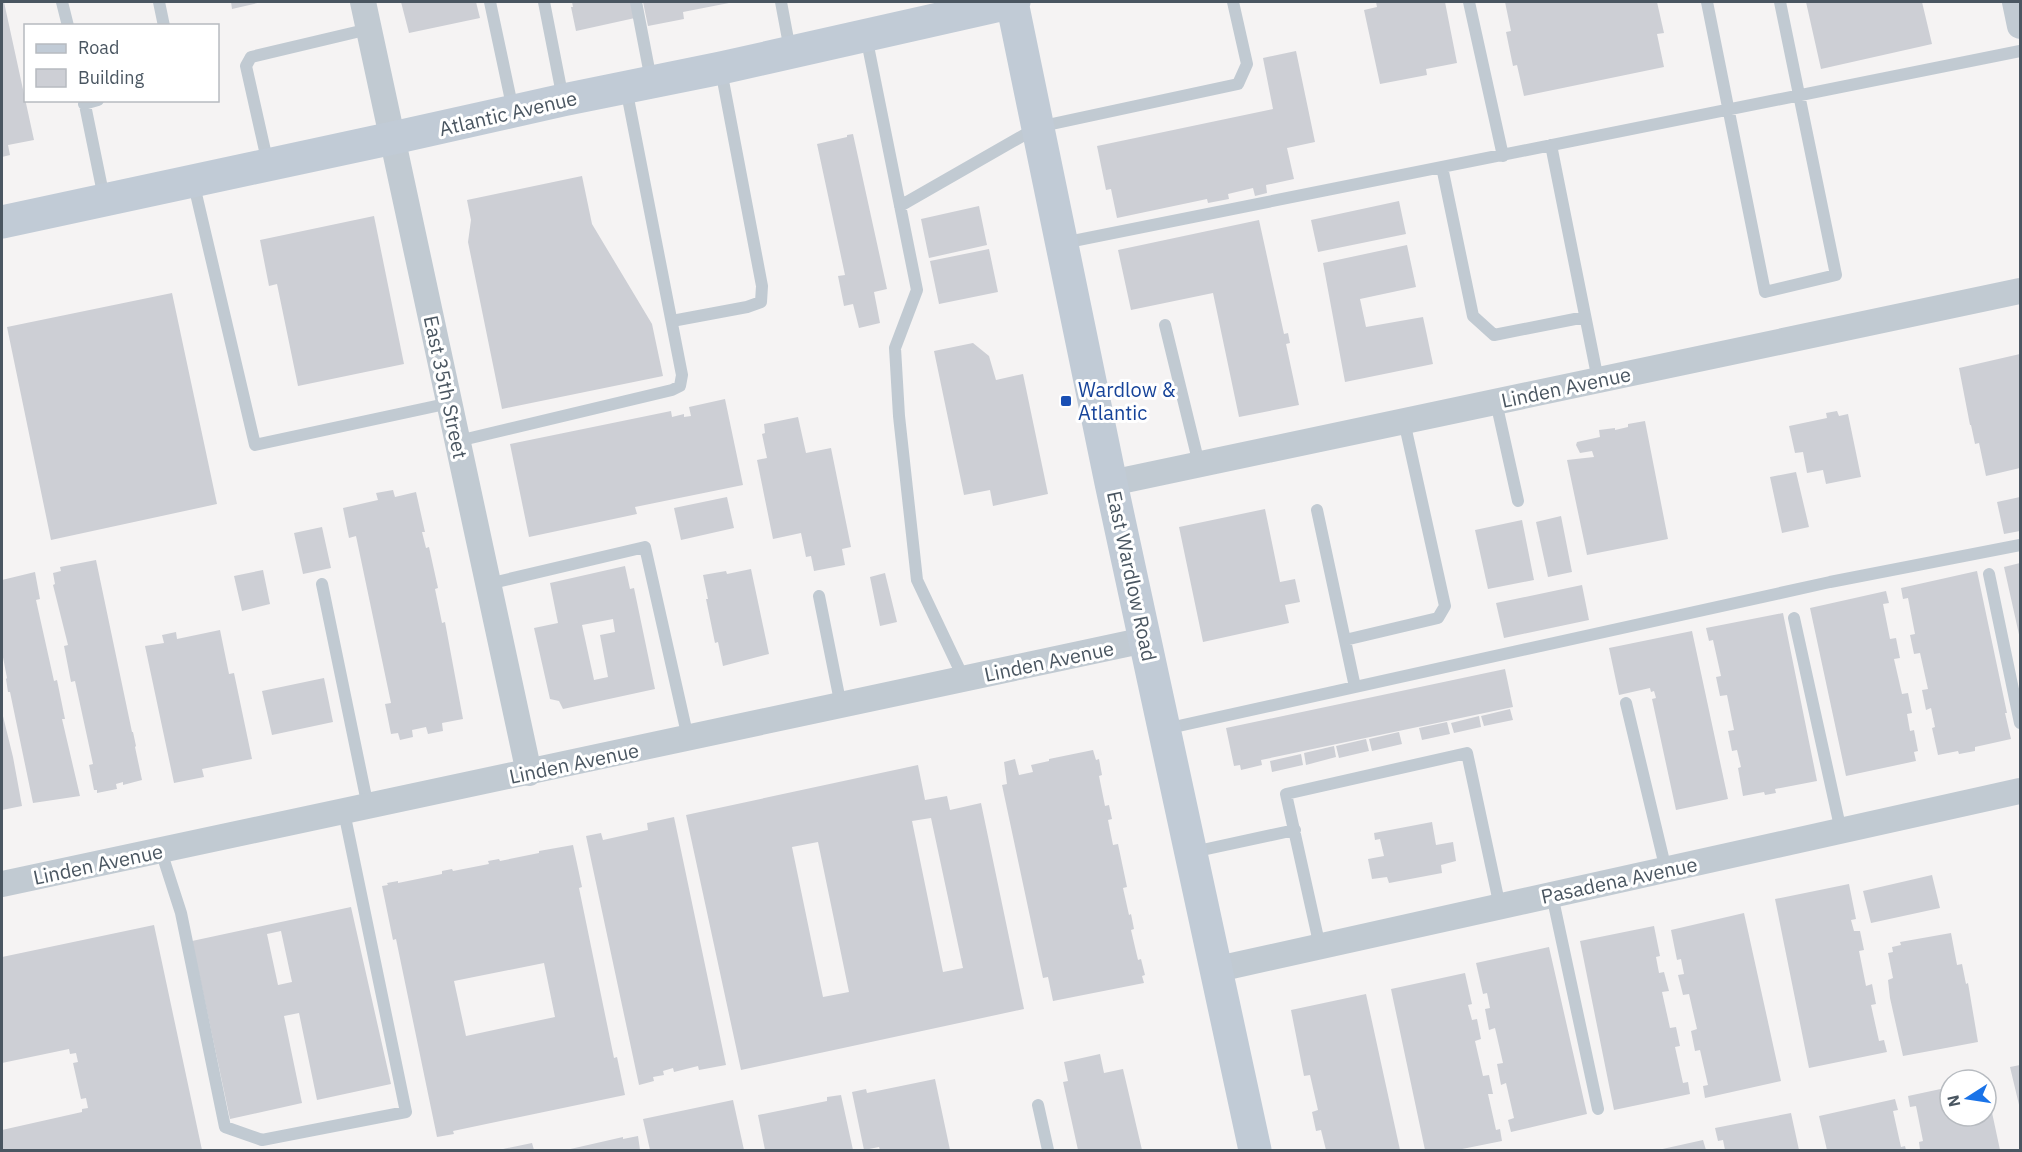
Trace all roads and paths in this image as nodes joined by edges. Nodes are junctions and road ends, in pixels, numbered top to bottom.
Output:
1 (62, 2) edge
2 (159, 2) edge
3 (363, 2) edge
4 (490, 2) edge
5 (544, 2) edge
6 (636, 2) edge
7 (781, 2) edge
8 (1012, 2) edge
9 (1233, 2) edge
10 (1470, 2) edge
11 (1707, 2) edge
12 (1780, 2) edge
13 (2015, 2) edge
14 (68, 24) edge
15 (164, 24) edge
16 (2020, 26) edge
17 (369, 29) junction
18 (866, 35) junction
19 (790, 51) junction
20 (2020, 51) edge
21 (721, 68) junction
22 (639, 85) junction
23 (1799, 95) junction
24 (563, 100) junction
25 (84, 102) edge
26 (1729, 110) junction
27 (514, 111) junction
28 (1038, 127) junction
29 (393, 138) junction
30 (1551, 145) junction
31 (1503, 156) junction
32 (268, 164) junction
33 (1442, 167) junction
34 (193, 180) junction
35 (105, 199) junction
36 (900, 206) junction
37 (2, 222) edge
38 (1063, 243) junction
39 (2020, 291) edge
40 (1586, 317) junction
41 (672, 321) junction
42 (1165, 325) dead end
43 (1598, 380) junction
44 (1496, 402) junction
45 (450, 403) junction
46 (1404, 421) junction
47 (458, 441) junction
48 (1199, 464) junction
49 (1111, 483) junction
50 (1518, 501) dead end
51 (1317, 510) dead end
52 (2020, 545) edge
53 (1989, 574) dead end
54 (322, 584) dead end
55 (488, 584) junction
56 (819, 596) dead end
57 (1794, 618) dead end
58 (1145, 640) junction
59 (1345, 640) junction
60 (964, 679) junction
61 (1355, 687) junction
62 (1626, 703) dead end
63 (841, 706) junction
64 (2020, 723) edge
65 (1165, 729) junction
66 (688, 738) junction
67 (529, 773) junction
68 (2020, 791) edge
69 (356, 810) junction
70 (1294, 830) junction
71 (1841, 831) junction
72 (161, 851) junction
73 (1192, 853) junction
74 (1666, 870) junction
75 (2, 884) edge
76 (1552, 895) junction
77 (1500, 907) junction
78 (1320, 947) junction
79 (1218, 969) junction
80 (1038, 1105) dead end
81 (1598, 1110) dead end
82 (1048, 1150) edge
83 (1255, 1150) edge

1 - 14 lane
2 - 15 lane
3 - 17 street, East 35th Street
4 - 27 lane
5 - 24 lane
6 - 22 lane
7 - 19 lane
8 - 18 main road, Atlantic Avenue
8 - 28 main road, East Wardlow Road
9 - 28 lane
10 - 31 lane
11 - 26 lane
12 - 23 lane
13 - 16 street
17 - 29 street, East 35th Street
17 - 32 lane
18 - 19 main road, Atlantic Avenue
18 - 36 lane
19 - 21 main road, Atlantic Avenue
20 - 23 lane
21 - 22 main road, Atlantic Avenue
21 - 41 lane
22 - 24 main road, Atlantic Avenue
22 - 41 lane
23 - 26 lane
23 - 26 lane
24 - 27 main road, Atlantic Avenue
25 - 35 lane
26 - 30 lane
27 - 29 main road, Atlantic Avenue
28 - 36 lane
28 - 38 main road, East Wardlow Road
29 - 32 main road, Atlantic Avenue
29 - 45 street, East 35th Street
30 - 31 lane
30 - 40 lane
31 - 33 lane
32 - 34 main road, Atlantic Avenue
33 - 38 lane
33 - 40 lane
34 - 35 main road, Atlantic Avenue
34 - 45 lane
35 - 37 main road, Atlantic Avenue
36 - 60 lane
38 - 49 main road, East Wardlow Road
39 - 43 street, Linden Avenue
40 - 43 lane
41 - 47 lane
42 - 48 lane
43 - 44 street, Linden Avenue
44 - 46 street, Linden Avenue
44 - 50 lane
45 - 47 street, East 35th Street
46 - 48 street, Linden Avenue
46 - 59 lane
47 - 55 street, East 35th Street
48 - 49 street, Linden Avenue
49 - 58 main road, East Wardlow Road
51 - 59 lane
52 - 61 lane
53 - 64 lane
54 - 69 lane
55 - 66 lane
55 - 67 street, East 35th Street
56 - 63 lane
57 - 71 lane
58 - 60 street, Linden Avenue
58 - 65 main road, East Wardlow Road
59 - 61 lane
60 - 63 street, Linden Avenue
61 - 65 lane
62 - 74 lane
63 - 66 street, Linden Avenue
65 - 73 main road, East Wardlow Road
66 - 67 street, Linden Avenue
67 - 69 street, Linden Avenue
68 - 71 street, Pasadena Avenue
69 - 72 street, Linden Avenue
69 - 72 lane
70 - 73 lane
70 - 77 lane
70 - 78 lane
71 - 74 street, Pasadena Avenue
72 - 75 street, Linden Avenue
73 - 79 main road, East Wardlow Road
74 - 76 street, Pasadena Avenue
76 - 77 street, Pasadena Avenue
76 - 81 lane
77 - 78 street, Pasadena Avenue
78 - 79 street, Pasadena Avenue
79 - 83 main road, East Wardlow Road
80 - 82 lane

